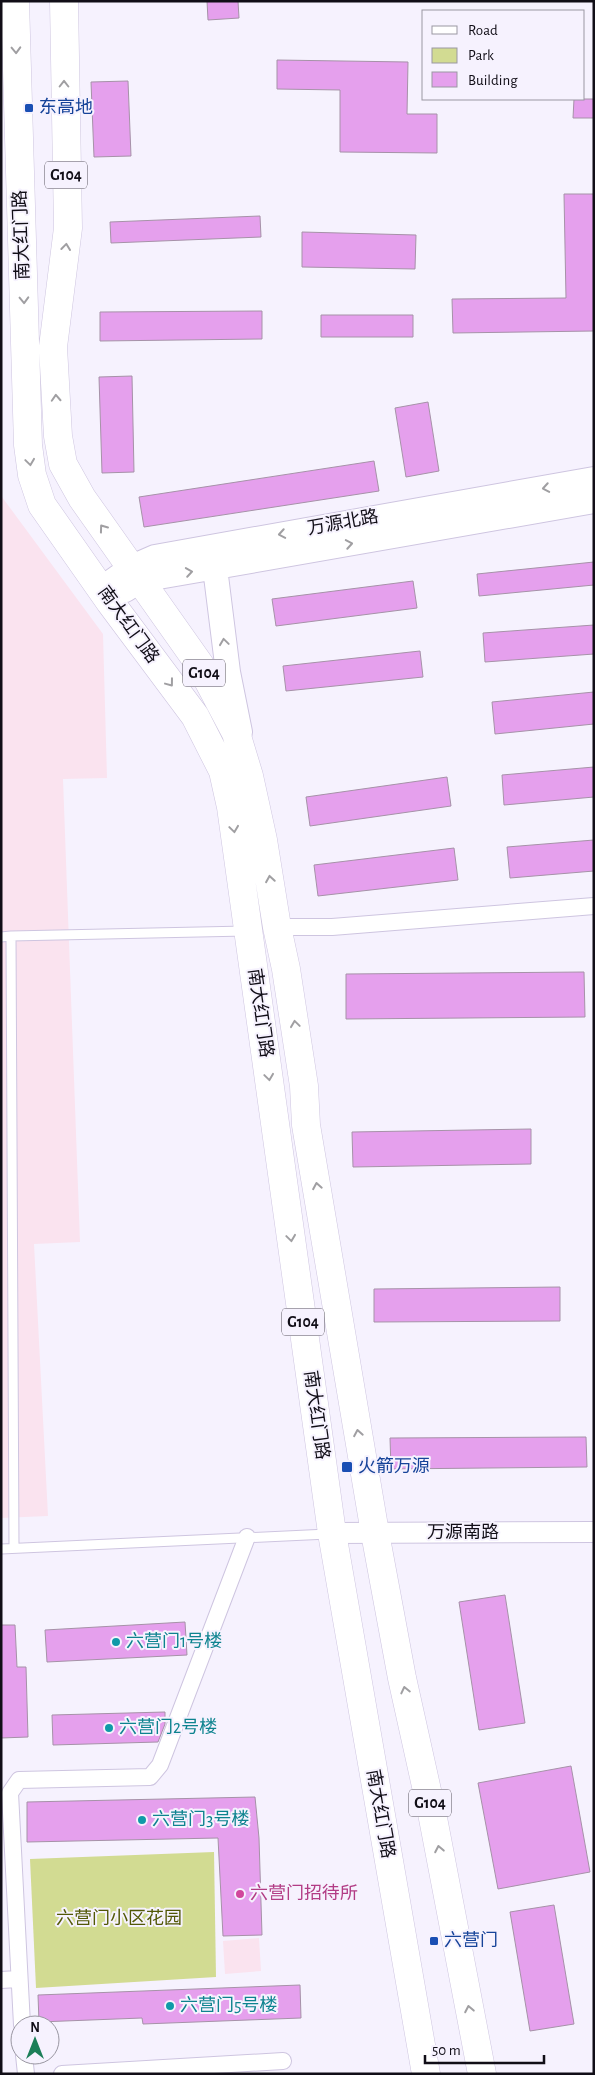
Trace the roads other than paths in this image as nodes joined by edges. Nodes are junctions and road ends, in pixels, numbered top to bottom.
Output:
1 (15, 1) edge
2 (64, 1) edge
3 (594, 479) edge
4 (594, 501) edge
5 (215, 568) junction
6 (136, 573) junction
7 (105, 595) junction
8 (249, 776) junction
9 (594, 906) edge
10 (263, 929) junction
11 (11, 936) junction
12 (1, 937) edge
13 (594, 1532) edge
14 (375, 1533) junction
15 (332, 1534) junction
16 (247, 1537) junction
17 (14, 1548) junction
18 (1, 1549) edge
19 (6, 1811) edge
20 (7, 1887) edge
21 (18, 1979) junction
22 (1, 1980) edge
23 (21, 2015) edge
24 (283, 2061) dead end
25 (62, 2074) edge
26 (426, 2074) edge
27 (482, 2074) edge

1 -> 7 highway, 南大红门路 / G104
6 -> 2 highway, 南大红门路 / G104
3 -> 6 main road, 万源北路
5 -> 4 main road, 万源北路
6 -> 5 main road, 万源北路
8 -> 5 main road
6 - 7 main road
6 - 8 highway, 南大红门路 / G104
7 -> 10 highway, 南大红门路 / G104
10 -> 8 highway, 南大红门路 / G104
9 - 10 street
10 - 11 lane
14 -> 10 highway, 南大红门路 / G104
10 -> 15 highway, 南大红门路 / G104
11 - 12 lane
11 - 17 lane
13 - 14 street, 万源南路
14 - 15 street, 万源南路
27 -> 14 highway, G104
15 - 16 lane
15 - 26 highway, 南大红门路 / G104
16 - 17 lane
16 - 19 street
17 - 18 lane
19 - 20 street
20 - 21 street
21 - 22 street
21 - 23 street
24 - 25 street

